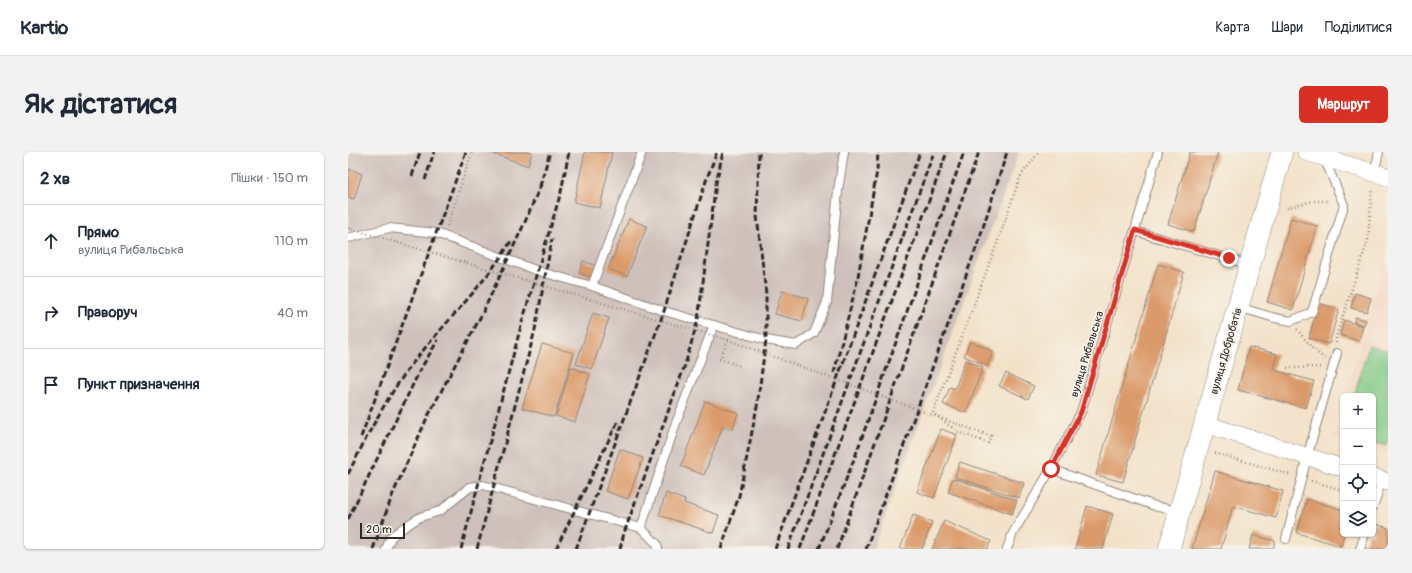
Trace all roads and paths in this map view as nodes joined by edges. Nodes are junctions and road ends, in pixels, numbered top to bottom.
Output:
1 (472, 152) edge
2 (642, 152) edge
3 (844, 152) edge
4 (1039, 152) edge
5 (1158, 152) edge
6 (1282, 152) edge
7 (1306, 152) edge
8 (1379, 152) edge
9 (1324, 157) junction
10 (1381, 175) edge
11 (1344, 205) junction
12 (1287, 208) dead end
13 (348, 228) edge
14 (1135, 230) junction
15 (443, 236) junction
16 (348, 238) edge
17 (1250, 265) junction
18 (592, 286) junction
19 (1238, 307) junction
20 (1291, 321) junction
21 (714, 325) junction
22 (728, 340) junction
23 (1337, 353) joint
24 (740, 366) dead end
25 (1333, 367) junction
26 (1287, 368) dead end
27 (1205, 424) junction
28 (1215, 453) dead end
29 (1307, 457) junction
30 (1340, 467) edge
31 (1051, 469) junction
32 (1302, 478) junction
33 (1381, 480) edge
34 (1340, 489) edge
35 (1375, 501) edge
36 (1180, 512) junction
37 (641, 528) junction
38 (1364, 537) edge
39 (1286, 539) dead end
40 (386, 549) edge
41 (658, 549) edge
42 (1007, 549) edge
43 (1169, 549) edge
44 (1360, 549) edge

1 - 15 path
2 - 18 lane
3 - 21 lane
4 - 22 path, bridge
5 - 14 lane, вулиця Рибальська
6 - 17 street, вулиця Добробатів
7 - 9 street
8 - 10 lane
9 - 10 street
9 - 11 lane
10 - 23 path
11 - 12 path
11 - 20 lane
13 - 22 path, bridge
14 - 17 lane
14 - 31 lane, вулиця Рибальська
15 - 16 lane
15 - 18 lane
17 - 19 street, вулиця Добробатів
18 - 21 lane
19 - 20 lane
19 - 27 street, вулиця Добробатів
20 - 25 path
21 - 37 lane
22 - 24 path
23 - 25 lane
25 - 26 path
25 - 29 lane
27 - 29 street
27 - 36 street, вулиця Добробатів
28 - 32 path
29 - 30 street
29 - 32 lane
31 - 36 lane
31 - 42 lane, вулиця Рибальська
32 - 34 path
32 - 39 lane
33 - 35 lane
36 - 43 street, вулиця Добробатів
37 - 40 lane
37 - 41 lane
38 - 44 lane

